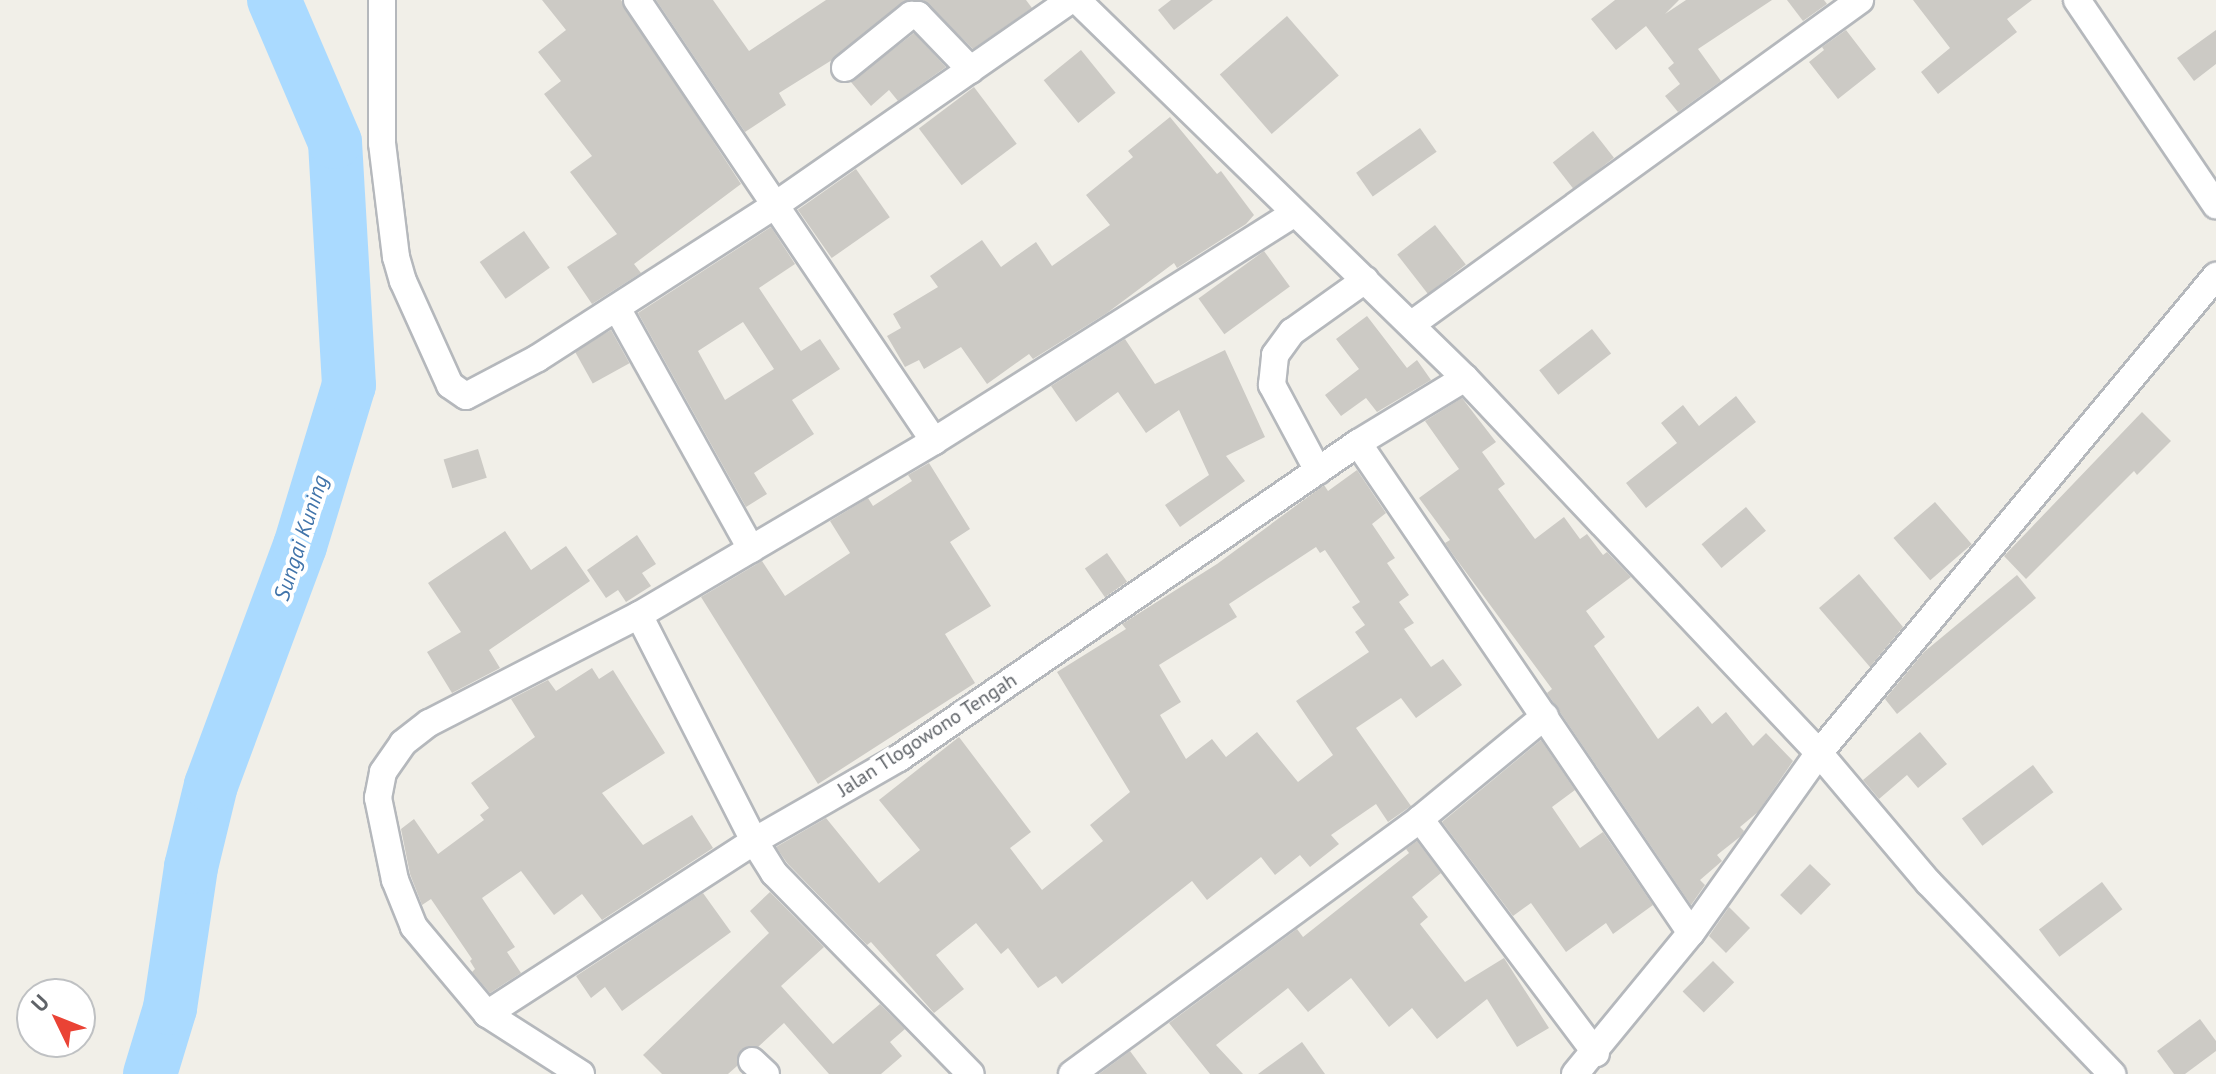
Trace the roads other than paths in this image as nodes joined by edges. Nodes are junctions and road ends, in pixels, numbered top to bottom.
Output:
1 (382, 0) edge
2 (637, 0) edge
3 (1071, 0) edge
4 (1077, 0) edge
5 (1860, 0) edge
6 (2077, 0) edge
7 (845, 68) dead end
8 (971, 70) junction
9 (777, 204) junction
10 (2216, 205) edge
11 (1294, 213) junction
12 (2216, 276) edge
13 (1365, 280) junction
14 (617, 308) junction
15 (1412, 324) junction
16 (1465, 378) junction
17 (934, 441) junction
18 (1358, 443) junction
19 (1318, 471) junction
20 (751, 549) junction
21 (639, 615) junction
22 (1545, 716) junction
23 (1819, 753) junction
24 (1420, 819) junction
25 (754, 841) junction
26 (1691, 933) junction
27 (487, 1014) junction
28 (1596, 1053) junction
29 (581, 1074) edge
30 (971, 1074) edge
31 (1072, 1074) edge
32 (1575, 1074) edge
33 (2112, 1074) edge

1 - 14 street
2 - 9 street
3 - 8 street
4 - 11 street
5 - 15 street
6 - 10 street
7 - 8 street
8 - 9 street
9 - 14 street
9 - 17 street
11 - 13 street
11 - 17 street
12 - 23 street
13 - 15 street
13 - 19 street
14 - 20 street
15 - 16 street
16 - 18 street, Jalan Tlogowono Tengah
16 - 23 street
17 - 20 street
18 - 19 street, Jalan Tlogowono Tengah
18 - 22 street
19 - 25 street, Jalan Tlogowono Tengah
20 - 21 street
21 - 25 street
21 - 27 street
22 - 24 street
22 - 26 street
23 - 26 street
23 - 33 street
24 - 28 street
24 - 31 street
25 - 27 street, Jalan Tlogowono Tengah
25 - 30 street
26 - 28 street
27 - 29 street
28 - 32 street

